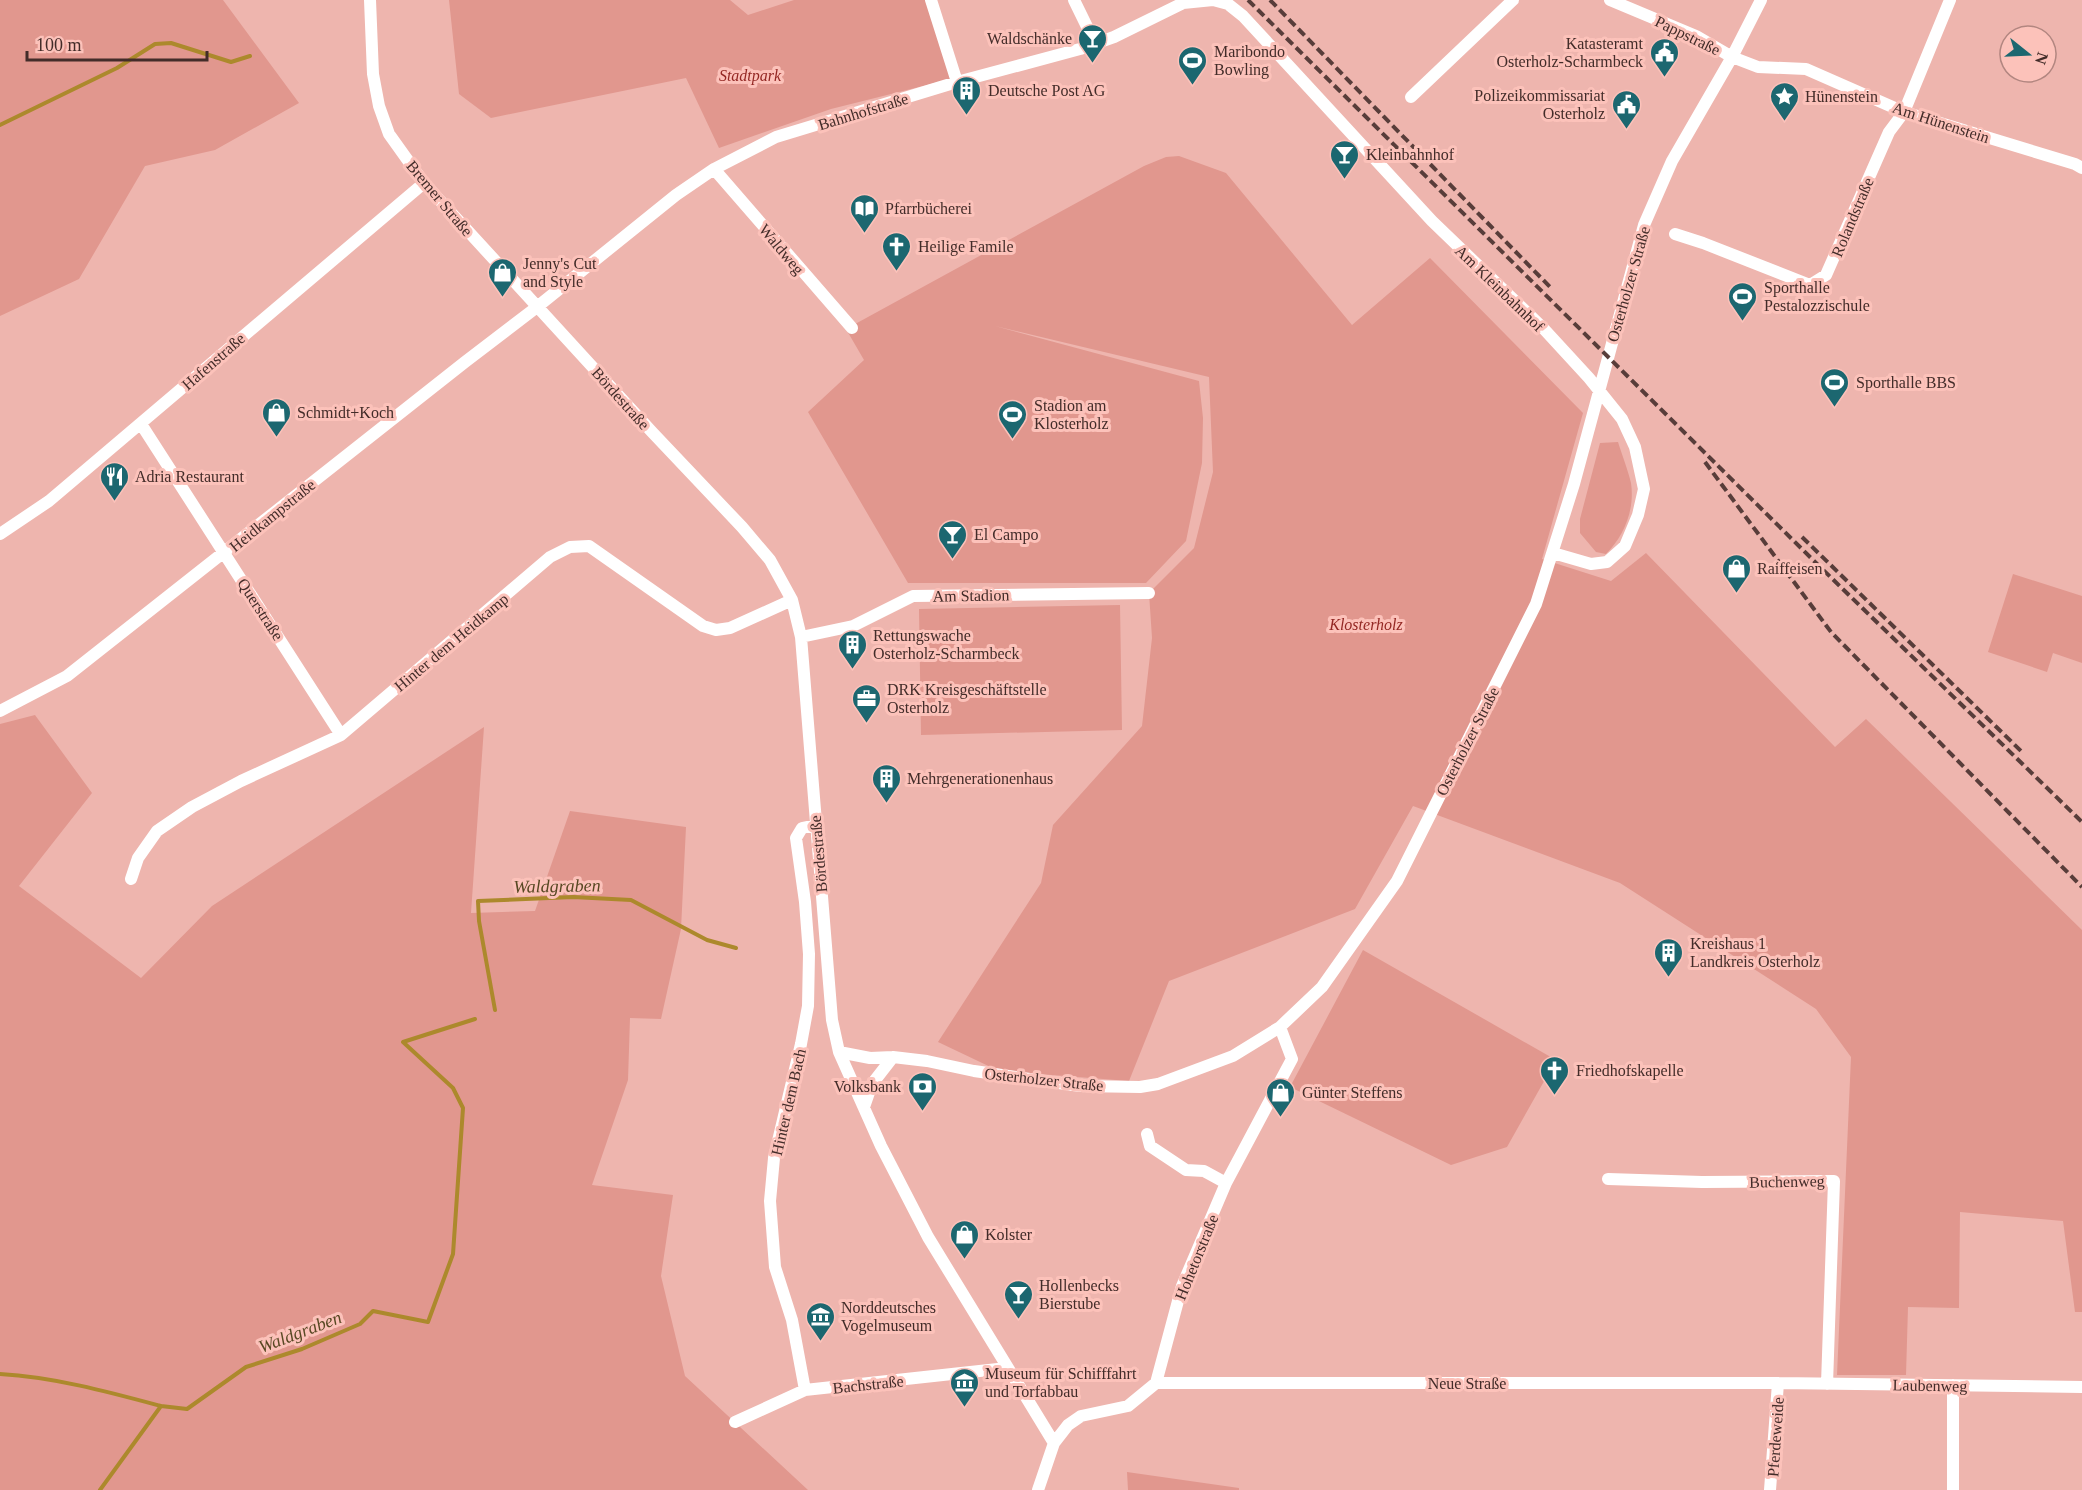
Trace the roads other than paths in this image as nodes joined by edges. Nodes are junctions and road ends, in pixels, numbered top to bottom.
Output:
1 (370, 0) edge
2 (931, 0) edge
3 (1074, 0) edge
4 (1513, 0) edge
5 (1610, 0) edge
6 (1761, 0) edge
7 (1950, 0) edge
8 (1228, 4) joint
9 (1095, 43) junction
10 (1732, 57) junction
11 (957, 82) junction
12 (1412, 97) dead end
13 (1904, 112) junction
14 (2082, 168) edge
15 (714, 169) junction
16 (424, 183) junction
17 (1676, 234) dead end
18 (537, 307) junction
19 (852, 328) dead end
20 (141, 424) junction
21 (0, 534) edge
22 (225, 552) junction
23 (1553, 553) junction
24 (1149, 593) dead end
25 (792, 600) junction
26 (801, 637) junction
27 (0, 711) edge
28 (341, 735) junction
29 (816, 825) junction
30 (131, 879) dead end
31 (1280, 1027) junction
32 (839, 1052) junction
33 (893, 1057) junction
34 (864, 1107) junction
35 (1147, 1134) dead end
36 (1608, 1179) dead end
37 (1226, 1183) junction
38 (1007, 1368) junction
39 (1156, 1383) junction
40 (1778, 1383) junction
41 (1827, 1384) junction
42 (1953, 1385) junction
43 (2082, 1387) edge
44 (805, 1390) junction
45 (735, 1422) dead end
46 (1054, 1443) junction
47 (1038, 1490) edge
48 (1770, 1490) edge
49 (1953, 1490) edge

1 - 16 street, Bremer Straße
2 - 11 street
3 - 9 street
4 - 12 street
5 - 10 street, Pappstraße
6 - 10 street, Osterholzer Straße
7 - 13 street
8 - 9 street, Bahnhofstraße
8 - 23 street, Am Kleinbahnhof
9 - 11 street, Bahnhofstraße
10 - 13 street, Am Hünenstein
10 - 23 street, Osterholzer Straße
11 - 15 street, Bahnhofstraße
13 - 14 street, Am Hünenstein
13 - 17 street, Rolandstraße
15 - 18 street, Bahnhofstraße
15 - 19 street, Waldweg
16 - 18 street, Bremer Straße
16 - 20 street, Hafenstraße
18 - 22 street, Heidkampstraße
18 - 25 street, Bördestraße
20 - 21 street, Hafenstraße
20 - 22 street, Querstraße
22 - 27 street, Heidkampstraße
22 - 28 street, Querstraße
23 - 31 street, Osterholzer Straße
24 - 26 street, Am Stadion
25 - 26 street, Bördestraße
25 - 28 street, Hinter dem Heidkamp
26 - 29 street, Bördestraße
28 - 30 street, Hinter dem Heidkamp
29 - 32 street, Bördestraße
29 - 44 street, Hinter dem Bach
31 - 33 street, Osterholzer Straße
31 - 37 street, Hohetorstraße
32 - 33 street, Osterholzer Straße
32 - 34 street, Bördestraße
33 - 34 street
34 - 38 street, Bördestraße
35 - 37 street
36 - 41 street, Buchenweg
37 - 39 street, Hohetorstraße
38 - 44 street, Bachstraße
38 - 46 street, Bördestraße
39 - 40 street, Neue Straße
39 - 46 street
40 - 41 street, Laubenweg
40 - 48 street, Pferdeweide
41 - 42 street, Laubenweg
42 - 43 street, Laubenweg
42 - 49 street
44 - 45 street, Bachstraße
46 - 47 street

